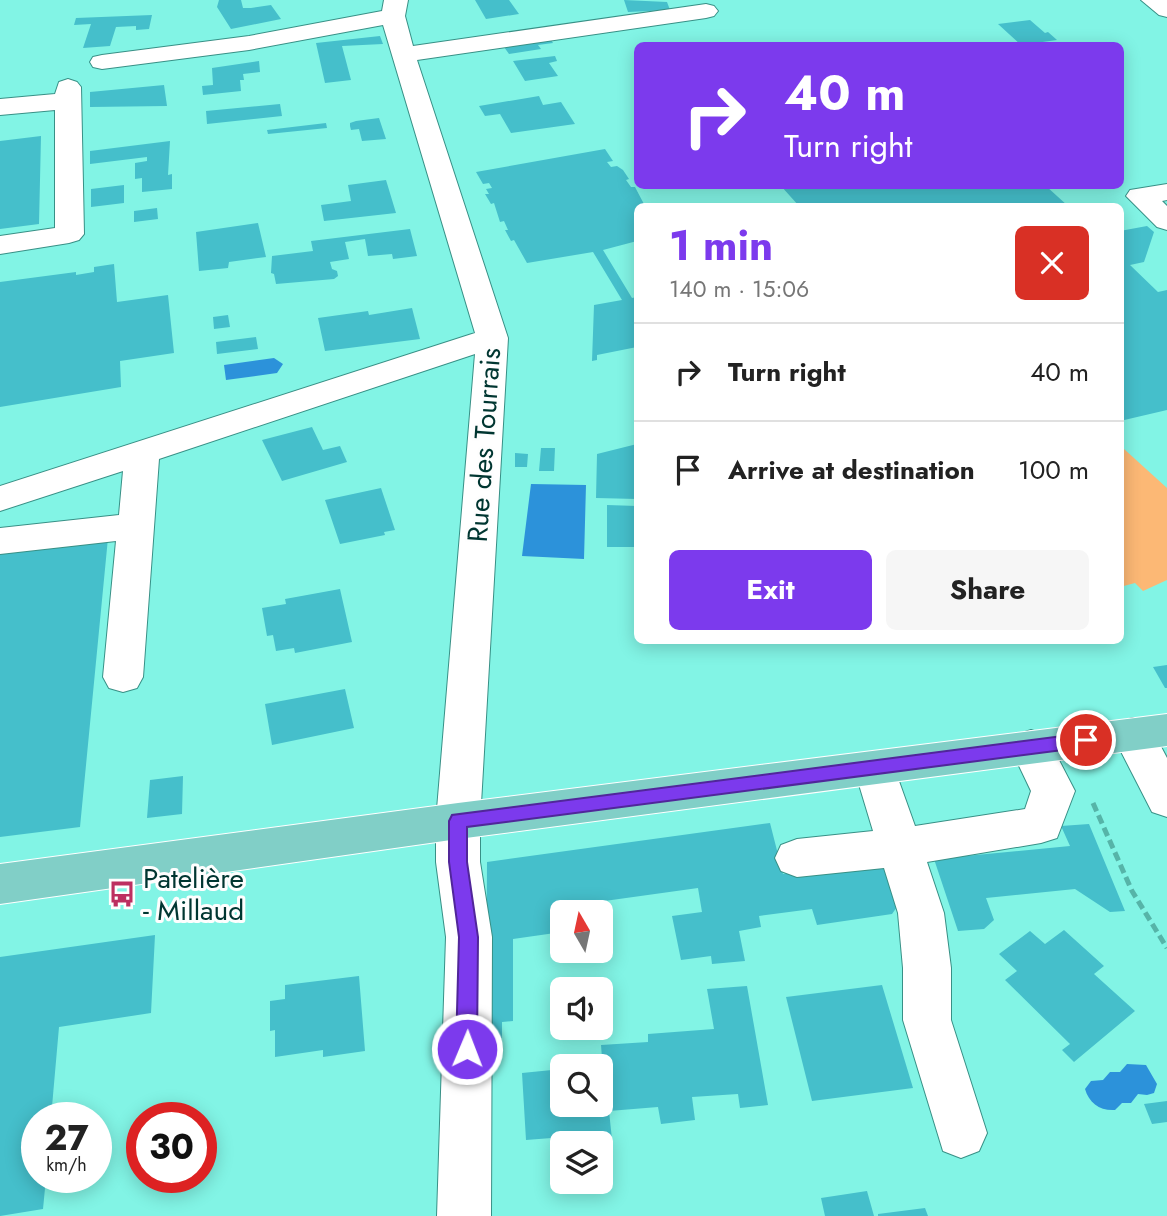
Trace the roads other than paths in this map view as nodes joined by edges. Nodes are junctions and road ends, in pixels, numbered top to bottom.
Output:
1 (1153, 0) edge
2 (394, 8) edge
3 (1167, 10) edge
4 (706, 12) dead end
5 (403, 55) junction
6 (102, 62) dead end
7 (0, 107) edge
8 (1142, 190) edge
9 (1167, 221) edge
10 (0, 245) edge
11 (492, 338) junction
12 (142, 453) junction
13 (0, 499) edge
14 (136, 526) junction
15 (0, 541) edge
16 (123, 677) dead end
17 (1150, 732) edge
18 (1031, 747) junction
19 (875, 768) junction
20 (1167, 799) edge
21 (458, 821) junction
22 (900, 847) junction
23 (797, 858) dead end
24 (0, 884) edge
25 (961, 1133) dead end
26 (464, 1216) edge

1 - 3 street
2 - 5 street, Rue des Tourrais
2 - 6 street
4 - 5 street
5 - 11 street, Rue des Tourrais
7 - 10 street
8 - 9 street
11 - 12 street
11 - 21 street, Rue des Tourrais
12 - 13 street
12 - 14 street
14 - 15 street
14 - 16 street
17 - 18 main road
17 - 20 street
18 - 19 main road
18 - 22 street
19 - 21 main road
19 - 22 street
21 - 24 main road
21 - 26 street, Rue des Tourrais
22 - 23 street
22 - 25 street

